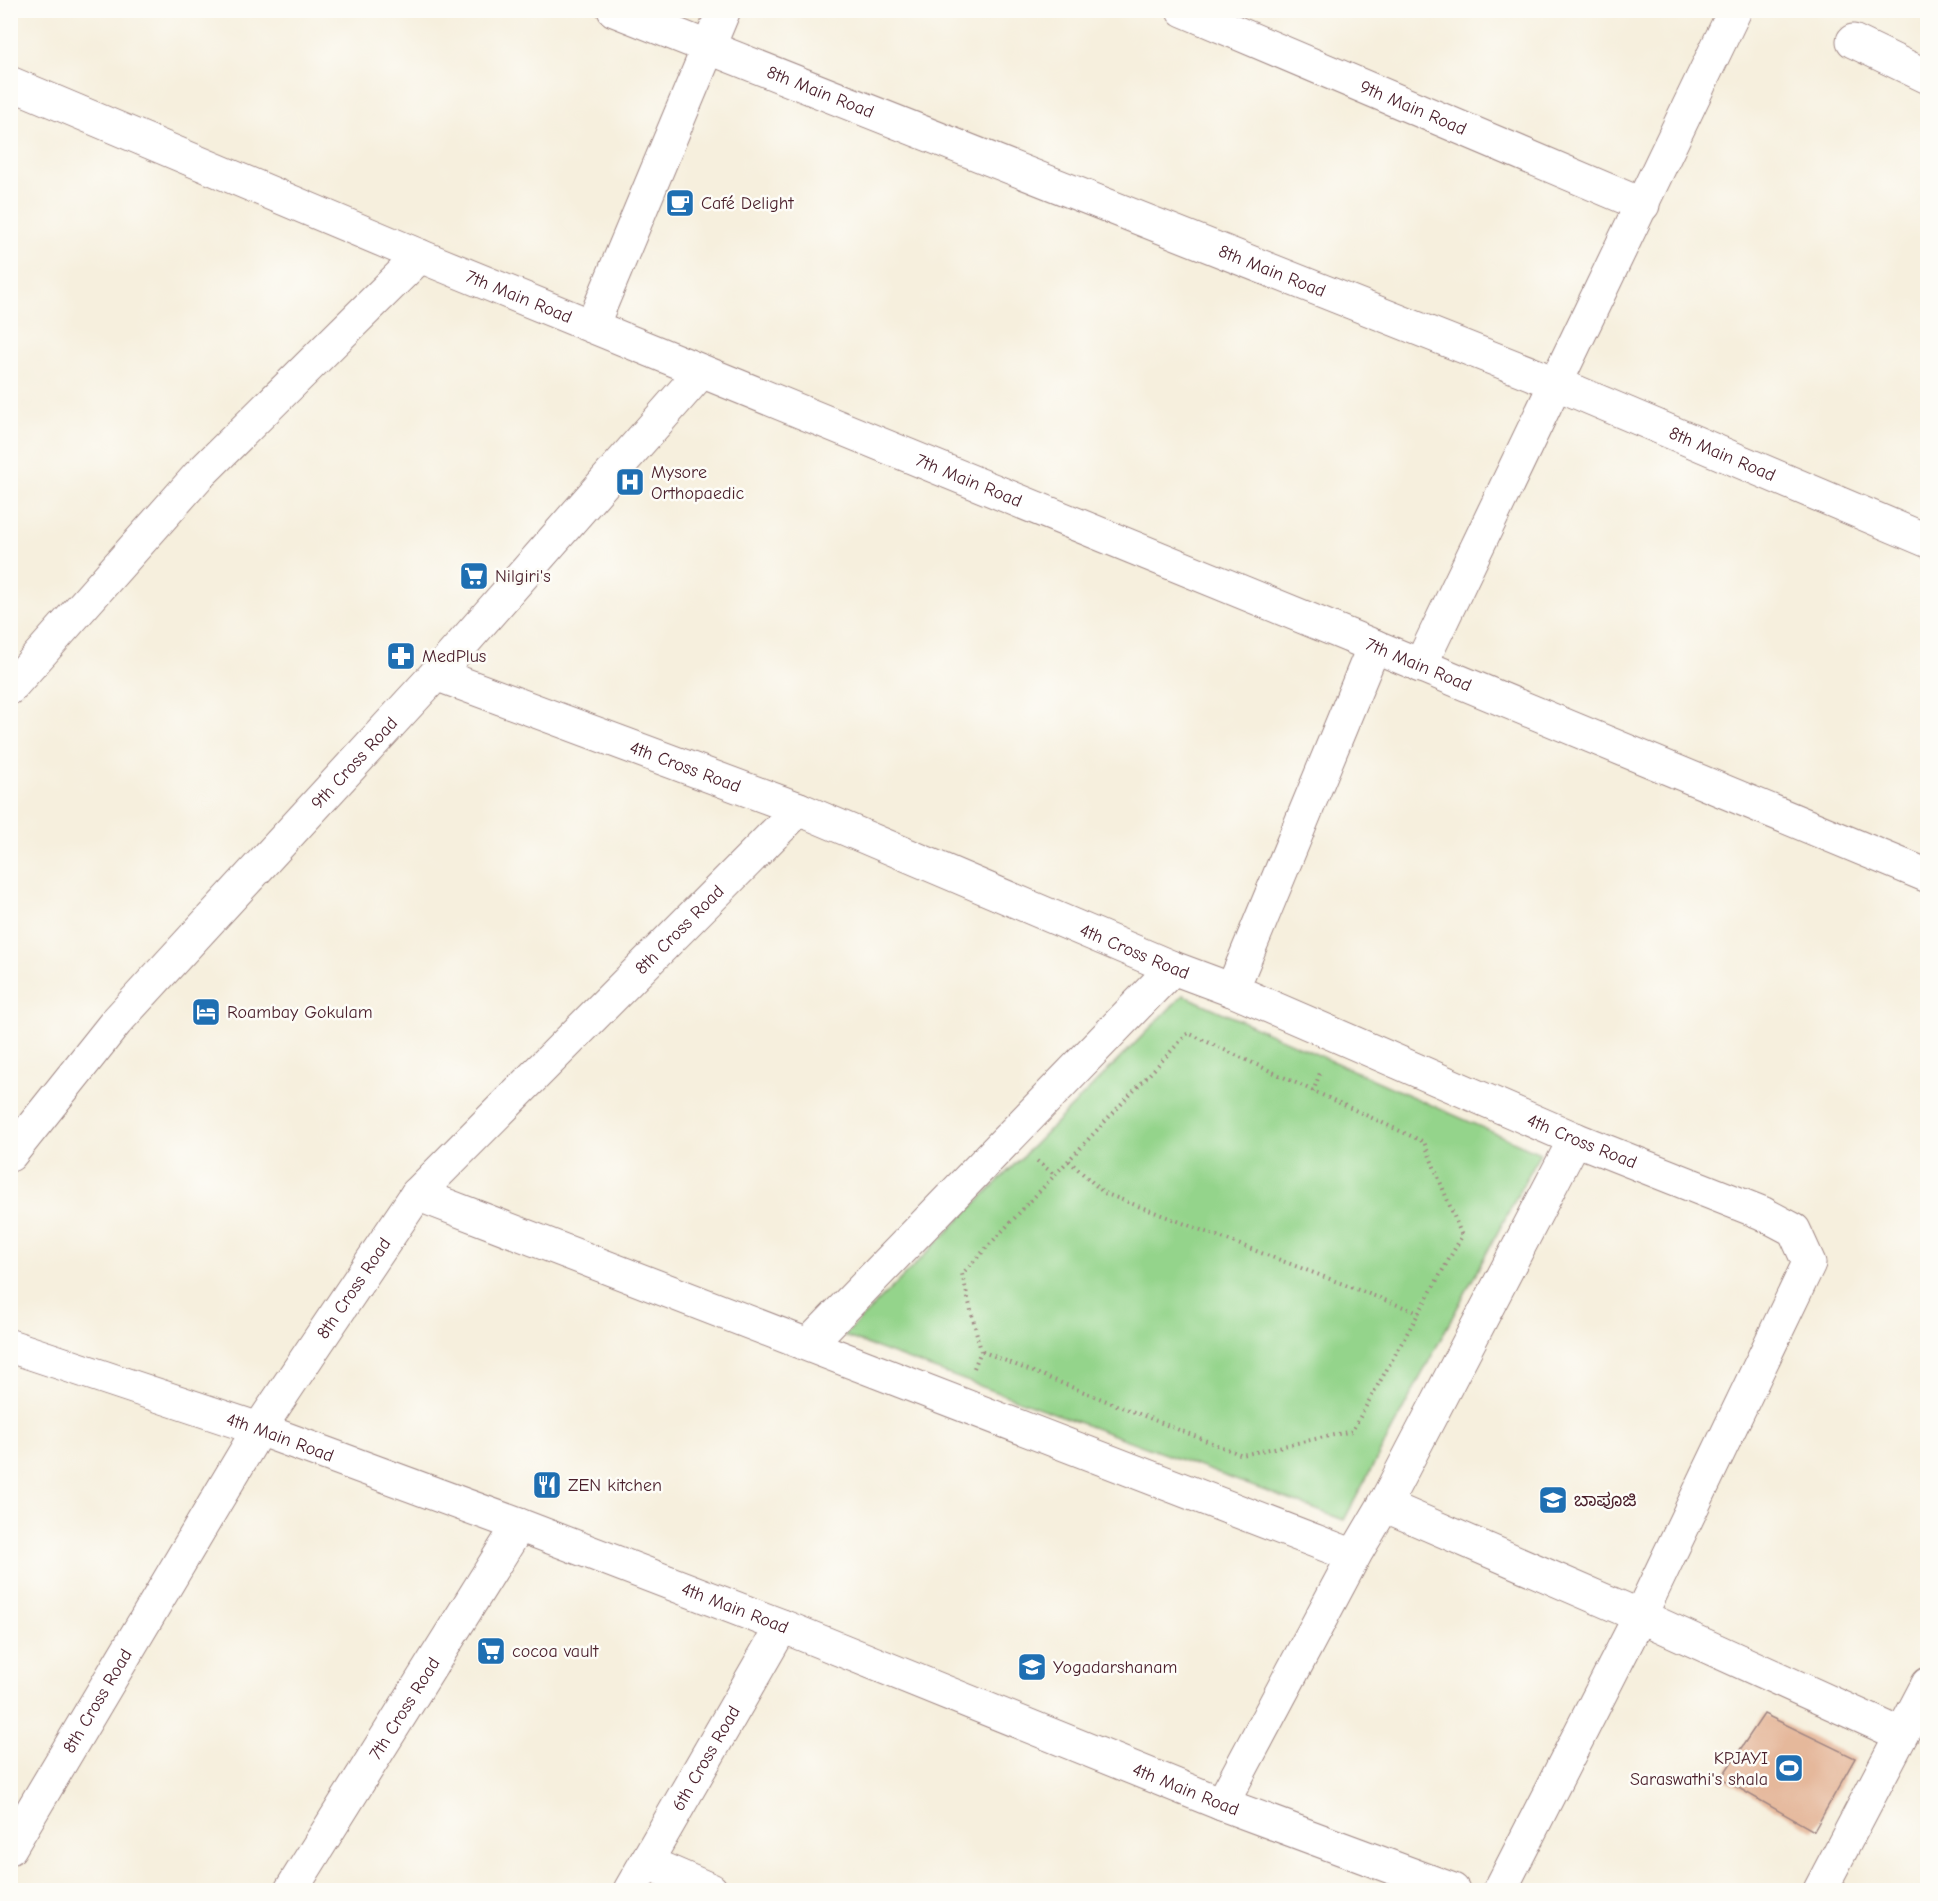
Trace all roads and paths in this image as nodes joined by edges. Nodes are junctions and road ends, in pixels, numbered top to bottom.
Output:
1 (614, 10) edge
2 (724, 10) edge
3 (1183, 10) edge
4 (1735, 10) edge
5 (1853, 41) dead end
6 (708, 48) junction
7 (1928, 77) edge
8 (10, 83) edge
9 (1643, 205) junction
10 (420, 256) junction
11 (591, 327) junction
12 (701, 372) junction
13 (1555, 382) junction
14 (1928, 541) edge
15 (1374, 646) junction
16 (1420, 666) junction
17 (436, 674) junction
18 (10, 688) edge
19 (799, 809) junction
20 (1928, 876) edge
21 (1173, 968) junction
22 (1232, 990) junction
23 (1575, 1139) junction
24 (10, 1155) edge
25 (1069, 1161) junction
26 (417, 1194) junction
27 (1419, 1313) junction
28 (809, 1344) junction
29 (10, 1346) edge
30 (981, 1351) junction
31 (960, 1403) junction
32 (259, 1429) junction
33 (1384, 1505) junction
34 (519, 1525) junction
35 (1354, 1556) junction
36 (1640, 1616) junction
37 (782, 1626) junction
38 (1928, 1684) edge
39 (1900, 1734) junction
40 (1222, 1803) junction
41 (10, 1848) edge
42 (646, 1863) junction
43 (291, 1890) edge
44 (630, 1890) edge
45 (711, 1890) edge
46 (1453, 1890) edge
47 (1500, 1890) edge
48 (1820, 1890) edge

1 - 6 street, 8th Main Road
2 - 6 street
3 - 9 street, 9th Main Road
4 - 9 street
5 - 7 street
6 - 11 street
6 - 13 street, 8th Main Road
8 - 10 street, 7th Main Road
9 - 13 street
10 - 11 street, 7th Main Road
10 - 18 street
11 - 12 street, 7th Main Road
12 - 15 street, 7th Main Road
12 - 17 street, 9th Cross Road
13 - 14 street, 8th Main Road
13 - 16 street
15 - 16 street, 7th Main Road
15 - 22 street
16 - 20 street, 7th Main Road
17 - 19 street, 4th Cross Road
17 - 24 street, 9th Cross Road
19 - 21 street, 4th Cross Road
19 - 26 street, 8th Cross Road
21 - 22 street, 4th Cross Road
21 - 28 street
22 - 23 street, 4th Cross Road
23 - 33 street
23 - 36 street, 4th Cross Road
25 - 27 path
25 - 27 path
25 - 30 path
26 - 28 street
26 - 32 street, 8th Cross Road
27 - 30 path
28 - 31 street
29 - 32 street, 4th Main Road
30 - 31 path
31 - 35 street
32 - 34 street, 4th Main Road
32 - 41 street, 8th Cross Road
33 - 35 street
33 - 36 street
34 - 37 street, 4th Main Road
34 - 43 street, 7th Cross Road
35 - 40 street
36 - 39 street
36 - 47 street
37 - 40 street, 4th Main Road
37 - 42 street, 6th Cross Road
38 - 39 street
39 - 48 street
40 - 46 street, 4th Main Road
42 - 44 street, 6th Cross Road
42 - 45 street

